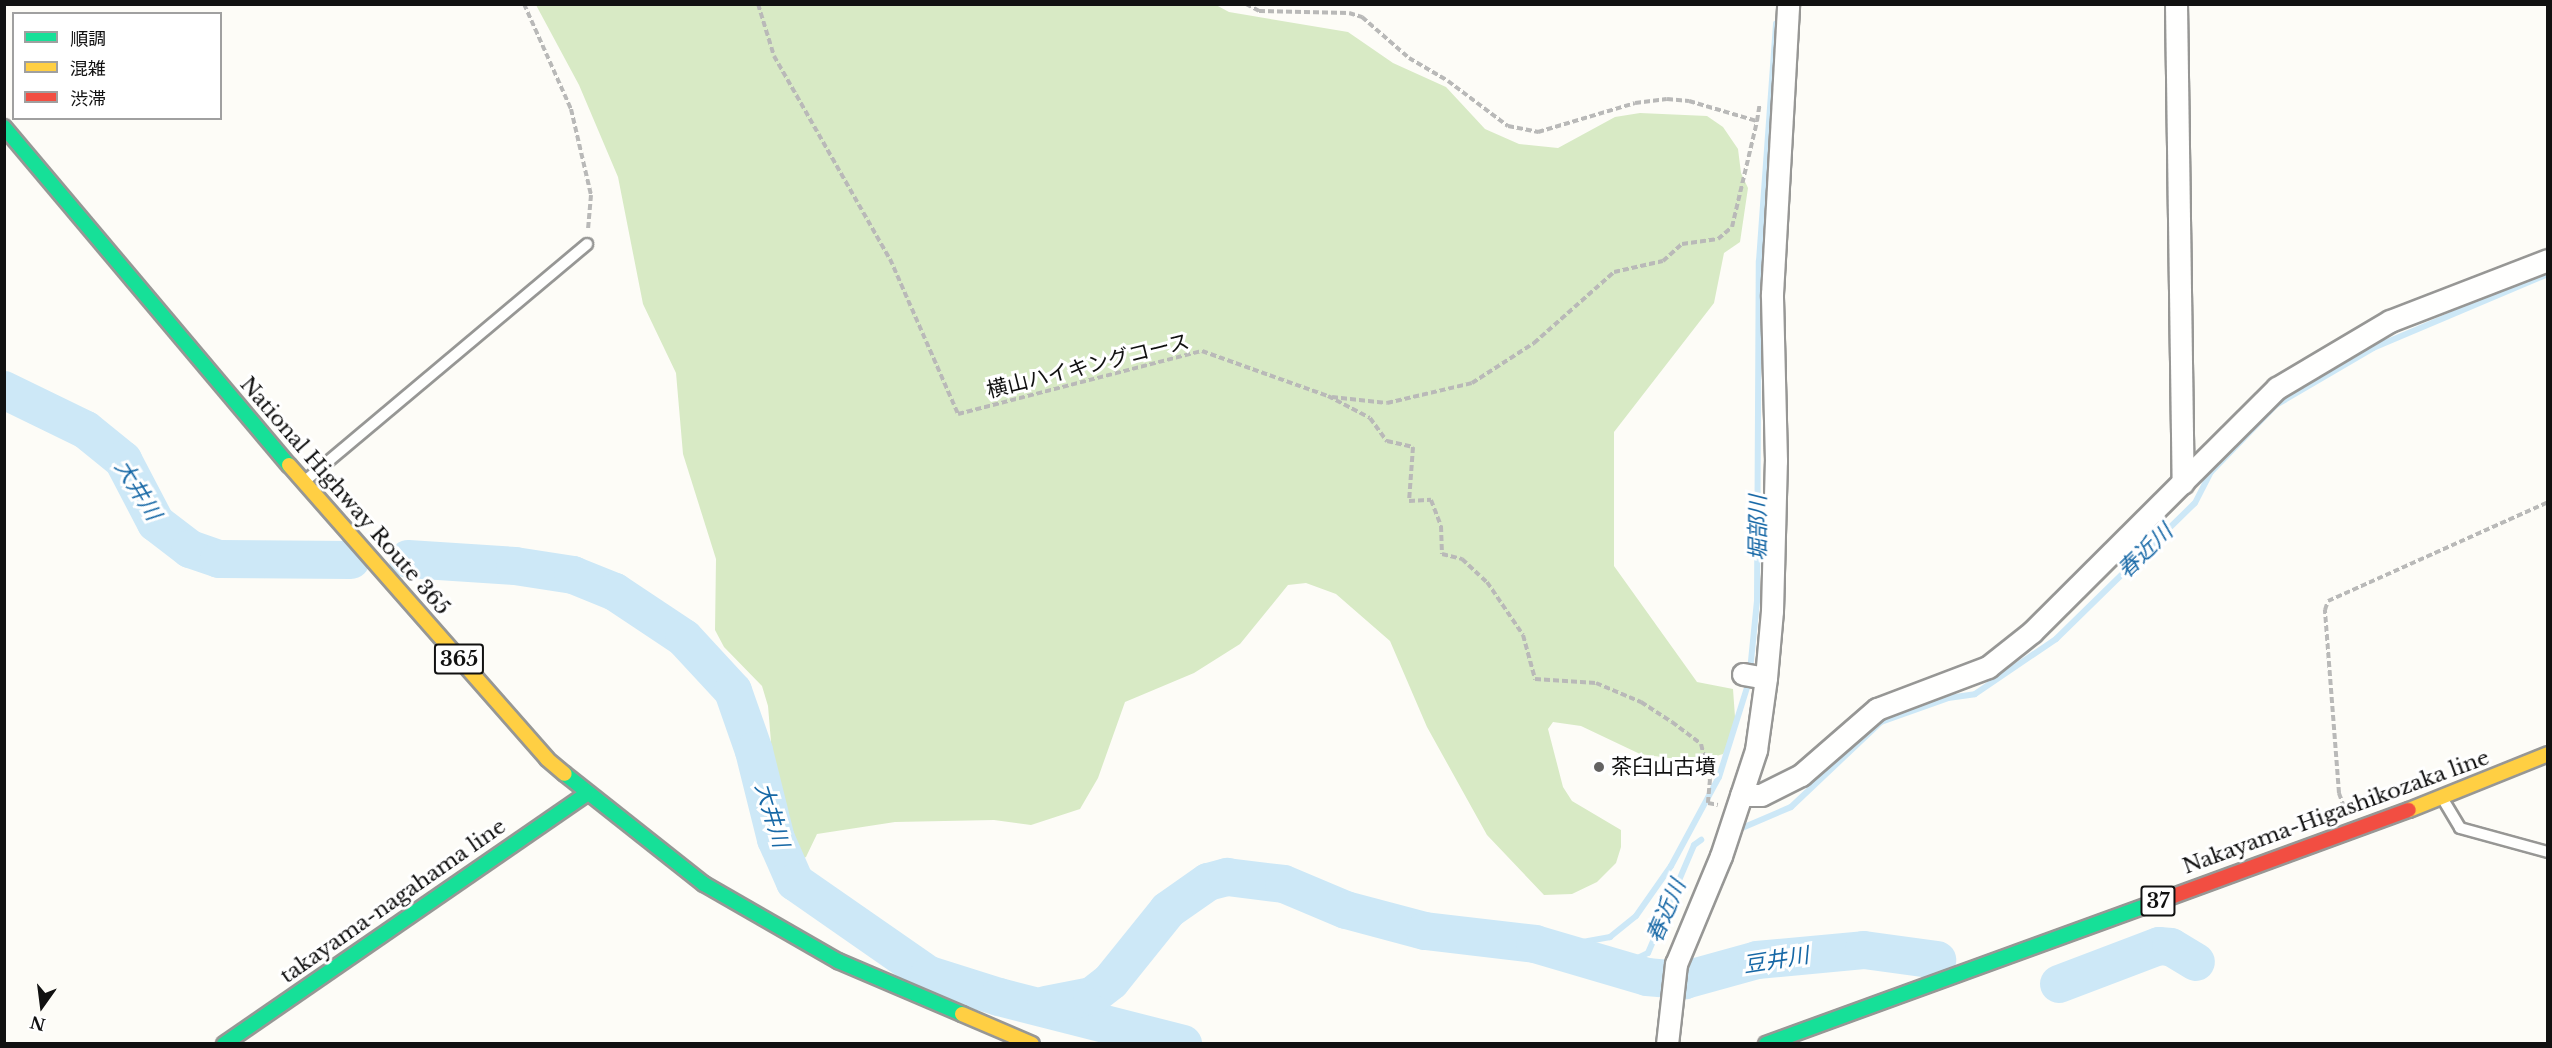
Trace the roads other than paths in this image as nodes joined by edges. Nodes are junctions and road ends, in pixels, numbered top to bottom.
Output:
1 (1788, 4) edge
2 (2175, 4) edge
3 (4, 127) edge
4 (587, 244) road end
5 (2547, 260) edge
6 (304, 482) junction
7 (2182, 483) junction
8 (2547, 754) edge
9 (586, 794) junction
10 (2443, 797) junction
11 (1739, 802) junction
12 (2472, 808) dead end
13 (2445, 818) junction
14 (2547, 852) edge
15 (1029, 1042) edge
16 (224, 1044) edge
17 (1050, 1044) edge
18 (1667, 1044) edge
19 (1766, 1044) edge

1 - 11 street
2 - 7 street
3 - 6 main road, National Highway Route 365 / 365
4 - 6 lane
5 - 7 street
6 - 9 main road, National Highway Route 365 / 365
7 - 11 street
8 - 10 main road, Nakayama-Higashikozaka line / 37
9 - 15 main road, National Highway Route 365 / 365
9 - 16 main road, takayama-nagahama line
10 - 13 lane
10 - 19 main road, Nakayama-Higashikozaka line / 37
11 - 18 street
12 - 13 main road, Nakayama-Higashikozaka line
13 - 14 lane
15 - 17 main road, National Highway Route 365

